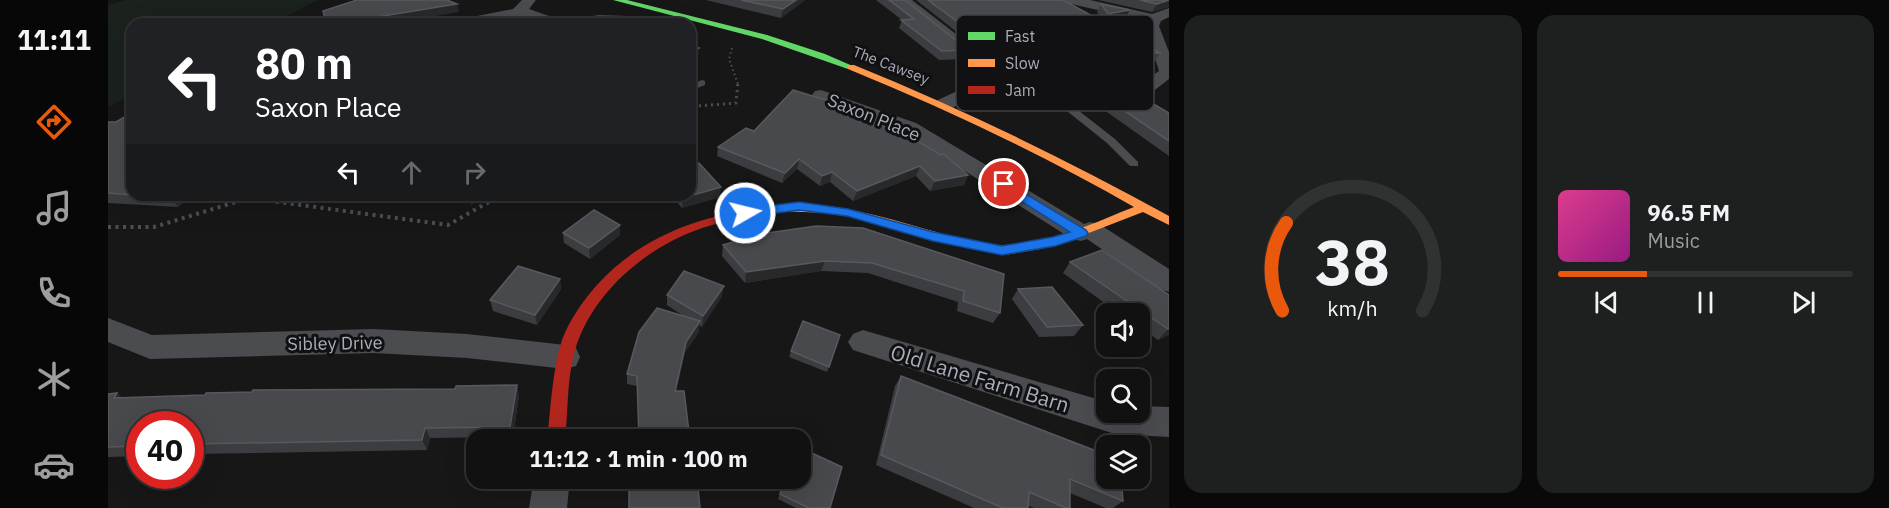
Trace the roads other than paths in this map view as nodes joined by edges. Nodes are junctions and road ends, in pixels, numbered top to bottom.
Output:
1 (529, 0) edge
2 (616, 0) edge
3 (904, 0) edge
4 (1072, 0) edge
5 (474, 4) dead end
6 (518, 12) junction
7 (1161, 15) edge
8 (492, 17) junction
9 (487, 18) edge
10 (542, 18) edge
11 (691, 18) edge
12 (696, 19) edge
13 (1154, 32) edge
14 (956, 41) edge
15 (1168, 72) edge
16 (1154, 82) edge
17 (702, 83) dead end
18 (696, 86) edge
19 (821, 95) dead end
20 (956, 99) edge
21 (945, 104) junction
22 (956, 109) edge
23 (959, 111) edge
24 (1073, 111) edge
25 (1134, 164) dead end
26 (1144, 207) junction
27 (1169, 221) edge
28 (1086, 231) junction
29 (1169, 282) edge
30 (108, 329) edge
31 (863, 342) dead end
32 (565, 357) junction
33 (1169, 422) edge
34 (557, 429) edge
35 (551, 489) edge
36 (548, 508) edge

1 - 6 street
2 - 11 street, The Cawsey
3 - 14 street
4 - 7 street
5 - 8 street
6 - 8 street
6 - 10 street
8 - 9 street
12 - 21 street, The Cawsey
13 - 15 street
15 - 16 street
17 - 18 lane
19 - 28 street, Saxon Place
20 - 21 street
21 - 22 street, The Cawsey
23 - 26 street, The Cawsey
24 - 25 lane
26 - 27 street, The Cawsey
26 - 28 street
28 - 29 street, Saxon Place
28 - 32 street
30 - 32 street, Sibley Drive
31 - 33 street, Old Lane Farm Barn
32 - 34 street
35 - 36 street

